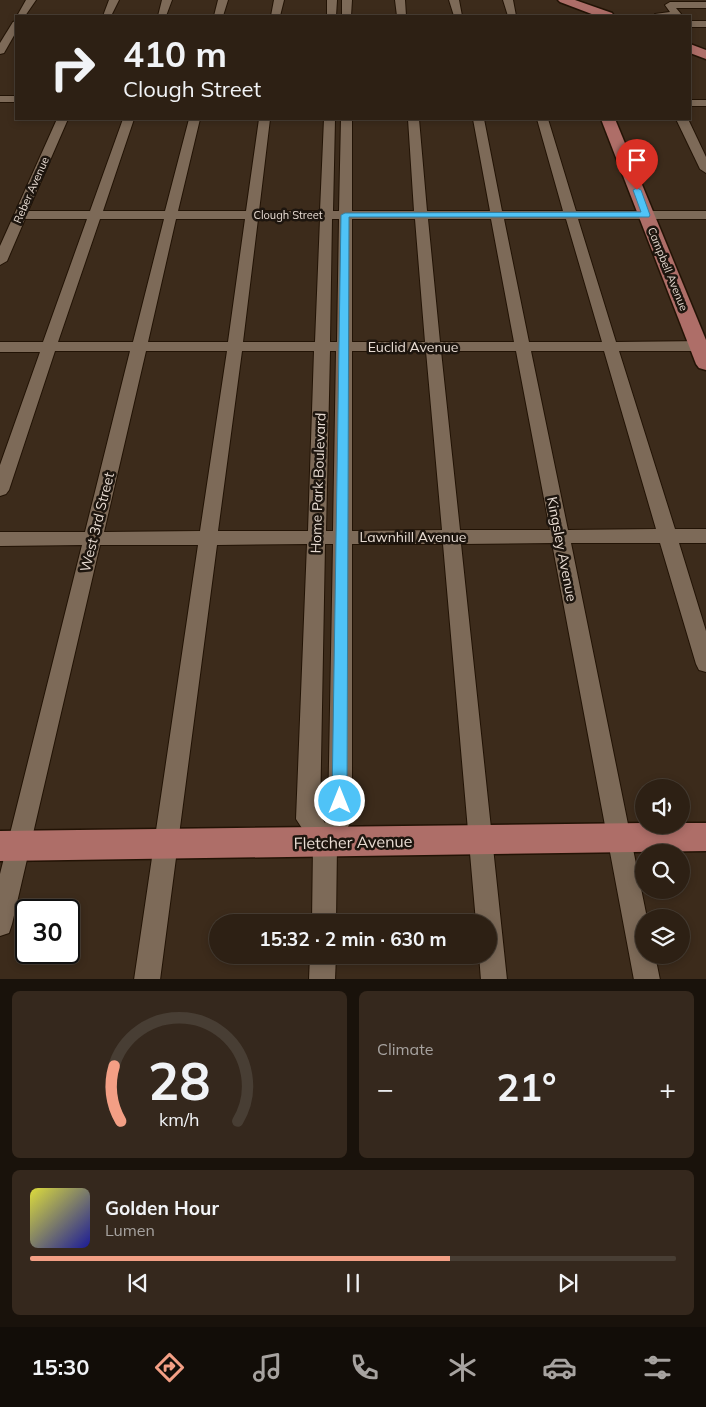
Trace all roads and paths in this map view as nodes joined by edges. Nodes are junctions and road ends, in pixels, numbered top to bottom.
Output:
1 (31, 0) edge
2 (114, 0) edge
3 (167, 0) edge
4 (223, 0) edge
5 (279, 0) edge
6 (332, 0) edge
7 (347, 0) edge
8 (400, 0) edge
9 (454, 0) edge
10 (508, 0) edge
11 (559, 0) edge
12 (564, 0) edge
13 (579, 0) edge
14 (669, 2) edge
15 (706, 5) edge
16 (605, 11) edge
17 (22, 15) edge
18 (107, 15) edge
19 (162, 15) edge
20 (219, 15) edge
21 (276, 15) edge
22 (332, 15) edge
23 (347, 15) edge
24 (402, 15) edge
25 (458, 15) edge
26 (512, 15) edge
27 (567, 15) edge
28 (667, 15) edge
29 (691, 24) edge
30 (706, 24) edge
31 (15, 27) edge
32 (0, 30) edge
33 (691, 48) edge
34 (0, 51) edge
35 (706, 55) edge
36 (0, 99) edge
37 (15, 99) edge
38 (691, 103) edge
39 (706, 103) edge
40 (62, 120) edge
41 (128, 120) edge
42 (194, 120) edge
43 (264, 120) edge
44 (329, 120) edge
45 (346, 120) edge
46 (413, 120) edge
47 (478, 120) edge
48 (542, 120) edge
49 (608, 120) edge
50 (682, 120) edge
51 (706, 169) edge
52 (96, 215) junction
53 (172, 215) junction
54 (252, 215) junction
55 (326, 215) junction
56 (345, 215) junction
57 (420, 215) junction
58 (497, 215) junction
59 (573, 215) junction
60 (646, 215) junction
61 (706, 215) edge
62 (18, 219) junction
63 (0, 222) edge
64 (0, 261) edge
65 (522, 346) junction
66 (611, 346) junction
67 (703, 346) edge
68 (0, 347) edge
69 (50, 347) junction
70 (139, 347) junction
71 (235, 347) junction
72 (322, 347) junction
73 (344, 347) junction
74 (433, 347) junction
75 (706, 364) edge
76 (0, 490) edge
77 (560, 536) junction
78 (669, 536) junction
79 (706, 536) edge
80 (316, 537) junction
81 (342, 537) junction
82 (452, 537) junction
83 (209, 538) junction
84 (0, 539) edge
85 (93, 539) junction
86 (706, 664) edge
87 (706, 837) edge
88 (619, 838) junction
89 (482, 840) junction
90 (325, 842) junction
91 (166, 844) junction
92 (9, 846) edge
93 (324, 914) edge
94 (0, 924) edge
95 (323, 964) edge
96 (147, 979) edge
97 (322, 979) edge
98 (494, 979) edge
99 (647, 979) edge

1 - 17 street
2 - 18 street
3 - 19 street
4 - 20 street
5 - 21 street
6 - 22 street
7 - 23 street
8 - 24 street
9 - 25 street
10 - 26 street
11 - 27 main road
12 - 16 main road
13 - 16 main road
14 - 15 street
14 - 28 street
29 - 30 street
31 - 32 street
31 - 34 street
33 - 35 main road
36 - 37 street
38 - 39 street
40 - 62 street, Reber Avenue
41 - 52 street
42 - 53 street, West 3rd Street
43 - 54 street
44 - 55 street, Home Park Boulevard
45 - 56 street, Home Park Boulevard
46 - 57 street
47 - 58 street, Kingsley Avenue
48 - 59 street
49 - 60 main road, Campbell Avenue
50 - 51 street
52 - 53 street, Clough Street
52 - 62 street, Clough Street
52 - 69 street
53 - 54 street, Clough Street
53 - 70 street, West 3rd Street
54 - 55 street, Clough Street
54 - 71 street
55 - 56 street, Clough Street
55 - 72 street, Home Park Boulevard
56 - 57 street, Clough Street
56 - 73 street, Home Park Boulevard
57 - 58 street, Clough Street
57 - 74 street
58 - 59 street, Clough Street
58 - 65 street, Kingsley Avenue
59 - 60 street, Clough Street
59 - 66 street
60 - 61 street, Clough Street
60 - 67 main road, Campbell Avenue
62 - 63 street, Clough Street
62 - 64 street, Reber Avenue
65 - 66 street, Euclid Avenue
65 - 74 street, Euclid Avenue
65 - 77 street, Kingsley Avenue
66 - 67 street, Euclid Avenue
66 - 78 street
67 - 75 main road, Campbell Avenue
68 - 69 street, Euclid Avenue
69 - 70 street, Euclid Avenue
69 - 76 street
70 - 71 street, Euclid Avenue
70 - 85 street, West 3rd Street
71 - 72 street, Euclid Avenue
71 - 83 street
72 - 73 street, Euclid Avenue
72 - 80 street, Home Park Boulevard
73 - 74 street, Euclid Avenue
73 - 81 street, Home Park Boulevard
74 - 82 street
77 - 78 street, Lawnhill Avenue
77 - 82 street, Lawnhill Avenue
77 - 88 street, Kingsley Avenue
78 - 79 street, Lawnhill Avenue
78 - 86 street
80 - 81 street, Lawnhill Avenue
80 - 83 street, Lawnhill Avenue
80 - 90 street, Home Park Boulevard
81 - 82 street, Lawnhill Avenue
81 - 90 street, Home Park Boulevard
82 - 89 street
83 - 85 street, Lawnhill Avenue
83 - 91 street
84 - 85 street, Lawnhill Avenue
85 - 92 street, West 3rd Street
87 - 88 main road, Fletcher Avenue
88 - 89 main road, Fletcher Avenue
88 - 99 street, Kingsley Avenue
89 - 90 main road, Fletcher Avenue
89 - 98 street
90 - 91 main road, Fletcher Avenue
90 - 93 street
91 - 92 main road, Fletcher Avenue
91 - 96 street
92 - 94 street, West 3rd Street
95 - 97 street

